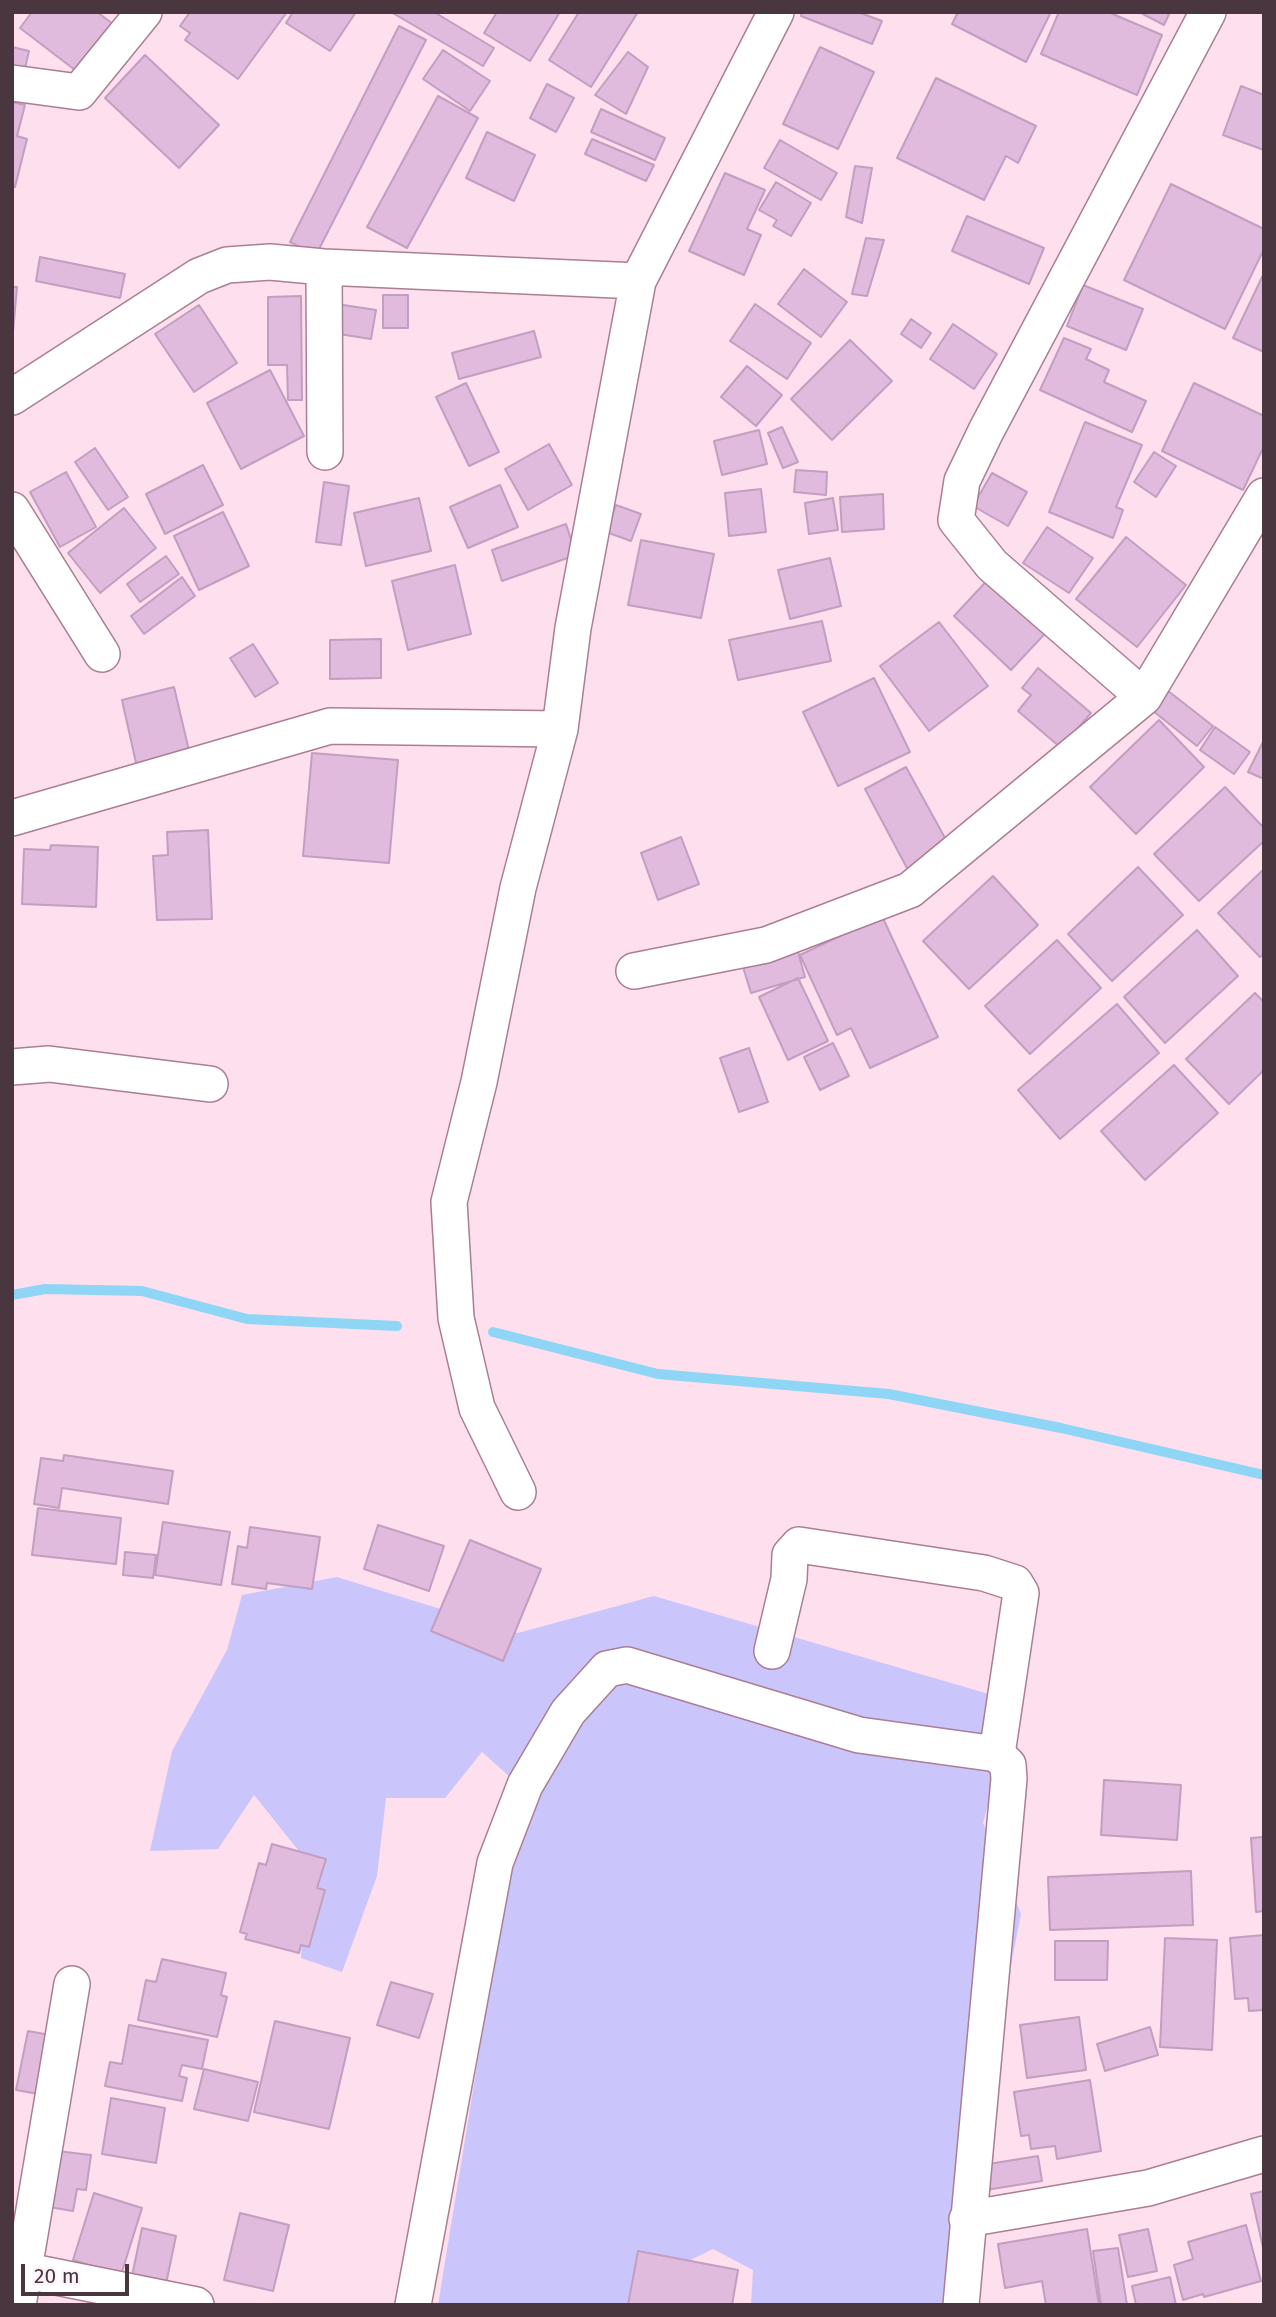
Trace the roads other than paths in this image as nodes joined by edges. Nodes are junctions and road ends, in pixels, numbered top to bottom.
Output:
1 (144, 12) edge
2 (1208, 12) edge
3 (763, 16) edge
4 (12, 83) edge
5 (324, 267) junction
6 (638, 281) junction
7 (12, 397) edge
8 (325, 452) dead end
9 (1264, 496) edge
10 (12, 510) edge
11 (102, 654) dead end
12 (1144, 697) junction
13 (560, 729) junction
14 (12, 818) edge
15 (634, 971) dead end
16 (12, 1067) edge
17 (211, 1084) dead end
18 (518, 1492) dead end
19 (772, 1651) dead end
20 (997, 1754) junction
21 (72, 1984) dead end
22 (1264, 2154) edge
23 (967, 2219) junction
24 (18, 2269) edge
25 (18, 2305) edge
26 (196, 2305) edge
27 (414, 2305) edge
28 (961, 2305) edge

1 - 4 street
2 - 12 street
3 - 6 street
5 - 6 street
5 - 7 street
5 - 8 street
6 - 13 street
9 - 12 street
10 - 11 street
12 - 15 street
13 - 14 street
13 - 18 street
16 - 17 street
19 - 20 street
20 - 23 street
20 - 27 street
21 - 24 street
22 - 23 street
23 - 28 street
24 - 25 street
24 - 26 street

